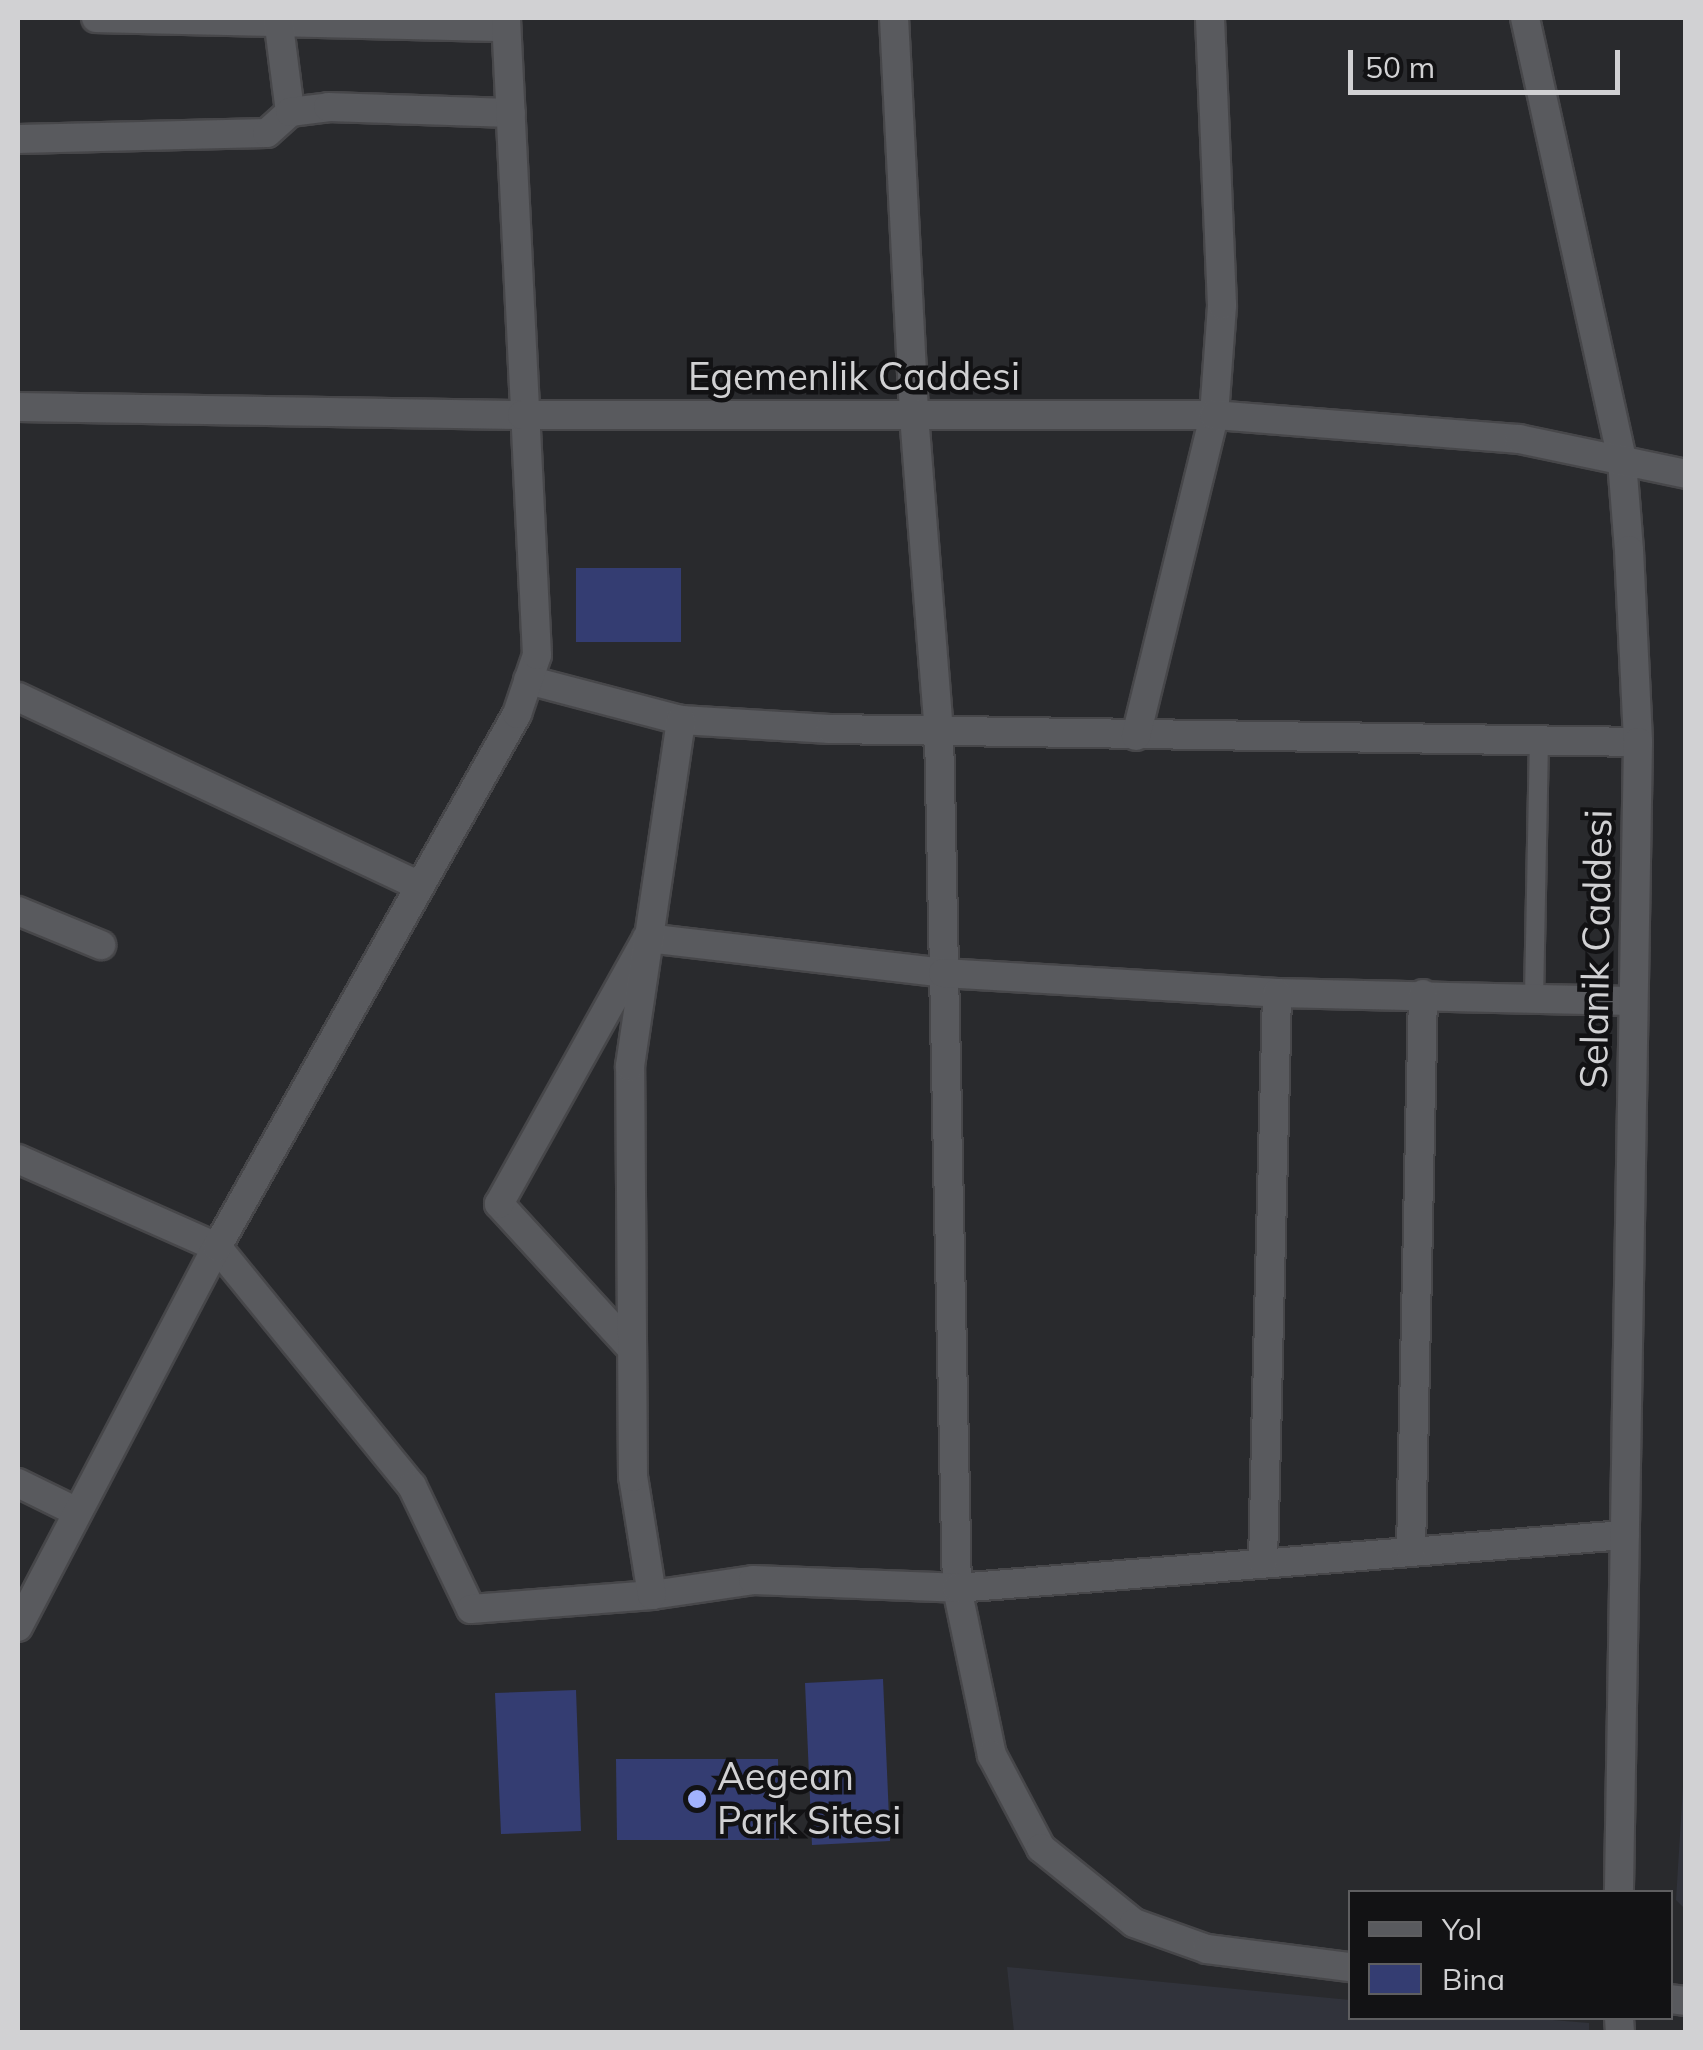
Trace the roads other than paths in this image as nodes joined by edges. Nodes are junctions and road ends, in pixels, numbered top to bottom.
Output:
1 (96, 18) edge
2 (894, 18) edge
3 (1210, 18) edge
4 (1525, 18) edge
5 (278, 20) edge
6 (506, 22) edge
7 (290, 112) junction
8 (511, 113) junction
9 (18, 139) edge
10 (18, 407) edge
11 (1214, 414) junction
12 (522, 415) junction
13 (914, 415) junction
14 (1622, 461) junction
15 (1686, 474) edge
16 (528, 680) junction
17 (18, 697) edge
18 (681, 720) junction
19 (939, 732) junction
20 (1136, 736) junction
21 (1539, 742) junction
22 (1638, 742) junction
23 (420, 886) junction
24 (18, 911) edge
25 (647, 938) junction
26 (101, 945) dead end
27 (943, 973) junction
28 (1277, 992) junction
29 (1423, 994) junction
30 (1534, 998) junction
31 (1631, 1000) junction
32 (18, 1159) edge
33 (217, 1246) junction
34 (632, 1349) junction
35 (18, 1484) edge
36 (77, 1512) junction
37 (1625, 1536) junction
38 (1411, 1551) junction
39 (1264, 1562) junction
40 (958, 1588) junction
41 (652, 1595) junction
42 (18, 1627) edge
43 (1619, 1890) edge
44 (1348, 1967) edge

1 - 5 street
2 - 13 street
3 - 11 street
4 - 14 street, Selanik Caddesi
5 - 6 street
5 - 7 street
6 - 8 street
7 - 8 street
7 - 9 street
8 - 12 street
10 - 12 street, Egemenlik Caddesi
11 - 13 street, Egemenlik Caddesi
11 - 14 street, Egemenlik Caddesi
11 - 20 street
12 - 13 street, Egemenlik Caddesi
12 - 16 street
13 - 19 street
14 - 15 street, Egemenlik Caddesi
14 - 22 street, Selanik Caddesi
16 - 18 street
16 - 23 street
17 - 23 street
18 - 19 street
18 - 25 street
19 - 20 street
19 - 27 street
20 - 21 street
21 - 22 street
21 - 30 lane
22 - 31 street, Selanik Caddesi
23 - 33 street
24 - 26 street
25 - 27 street
25 - 34 street
25 - 34 street
27 - 28 street
27 - 40 street
28 - 29 street
28 - 39 street
29 - 30 street
29 - 38 street
30 - 31 street
31 - 37 street, Selanik Caddesi
32 - 33 street
33 - 36 street
33 - 41 street
34 - 41 street
35 - 36 street
36 - 42 street
37 - 38 street
37 - 43 street, Selanik Caddesi
38 - 39 street
39 - 40 street
40 - 41 street
40 - 44 street

